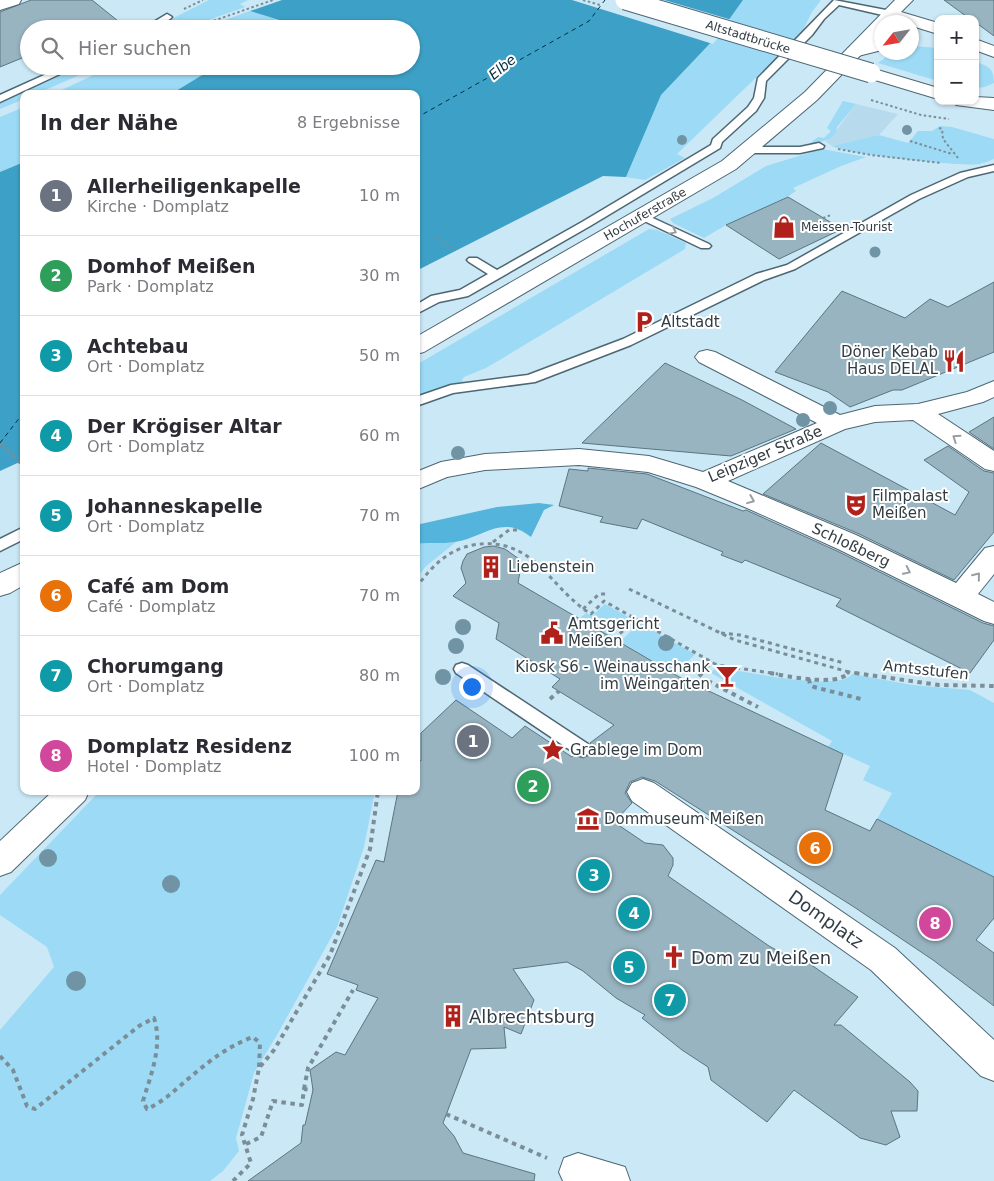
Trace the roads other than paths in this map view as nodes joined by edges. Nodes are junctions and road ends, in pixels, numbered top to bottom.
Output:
1 (14, 0) edge
2 (625, 0) edge
3 (905, 0) edge
4 (0, 5) edge
5 (890, 15) edge
6 (874, 16) edge
7 (167, 18) dead end
8 (163, 20) edge
9 (919, 25) edge
10 (934, 27) edge
11 (874, 31) edge
12 (919, 38) edge
13 (934, 38) edge
14 (874, 46) edge
15 (979, 46) edge
16 (854, 52) junction
17 (994, 52) edge
18 (52, 75) edge
19 (934, 93) edge
20 (0, 99) edge
21 (979, 103) edge
22 (994, 104) edge
23 (820, 146) road end
24 (748, 150) junction
25 (994, 168) edge
26 (642, 216) junction
27 (705, 246) dead end
28 (473, 260) dead end
29 (496, 274) junction
30 (420, 308) edge
31 (420, 345) edge
32 (707, 358) dead end
33 (994, 388) edge
34 (420, 401) edge
35 (918, 412) junction
36 (837, 423) junction
37 (994, 463) edge
38 (420, 480) edge
39 (706, 482) junction
40 (20, 534) edge
41 (0, 546) edge
42 (994, 554) edge
43 (20, 574) edge
44 (0, 586) edge
45 (960, 597) junction
46 (994, 614) edge
47 (462, 669) dead end
48 (582, 749) dead end
49 (643, 792) dead end
50 (70, 795) edge
51 (0, 862) edge
52 (994, 1064) edge

1 - 4 main road
2 - 19 main road, Altstadtbrücke, bridge
3 - 5 main road, Hochuferstraße
6 - 29 lane
7 - 8 lane
9 - 10 main road
11 - 16 main road, Hochuferstraße
12 - 13 main road
14 - 16 main road
15 - 17 main road
16 - 24 main road, Hochuferstraße
18 - 20 lane
21 - 22 main road
23 - 24 lane
24 - 26 main road, Hochuferstraße
25 - 34 lane
26 -> 27 lane
26 - 31 main road, Hochuferstraße
28 - 29 lane
29 - 30 lane
32 - 36 main road
33 - 35 main road, Leipziger Straße
35 - 36 main road, Leipziger Straße
37 -> 35 main road
36 - 39 main road, Leipziger Straße
38 - 39 main road, Leipziger Straße
39 -> 45 main road, Schloßberg
40 - 41 lane
45 -> 42 main road
43 - 44 main road
45 - 46 main road, Schloßberg
47 - 48 lane
49 - 52 main road, Domplatz
50 - 51 main road

